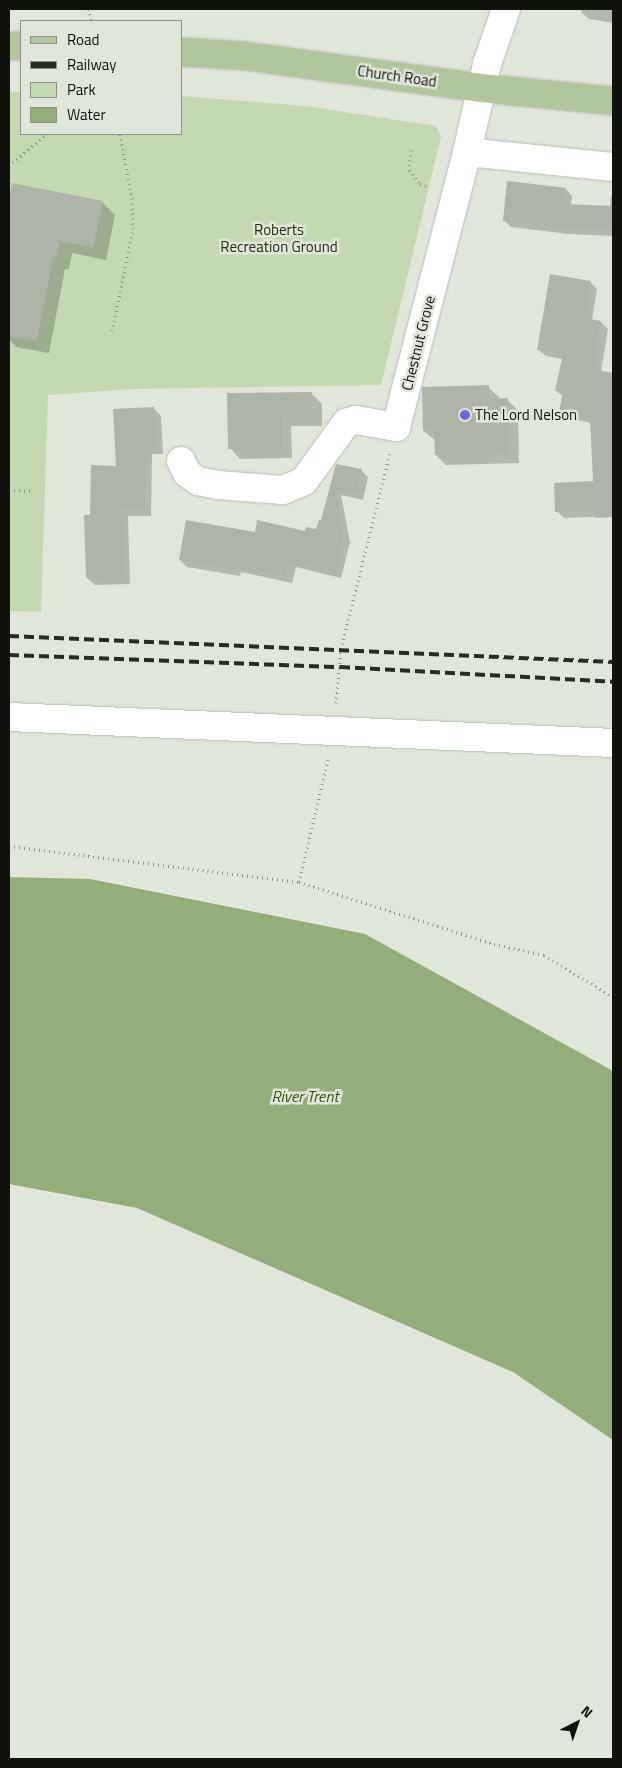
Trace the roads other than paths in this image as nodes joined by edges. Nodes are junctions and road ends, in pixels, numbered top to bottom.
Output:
1 (506, 9) edge
2 (182, 52) edge
3 (481, 88) junction
4 (613, 101) edge
5 (467, 152) junction
6 (613, 167) edge
7 (180, 461) dead end
8 (9, 717) edge
9 (613, 743) edge

1 - 3 street, Chestnut Grove
2 - 3 main road, Church Road
3 - 4 main road, Church Road
3 - 5 street, Chestnut Grove
5 - 6 street
5 - 7 street, Chestnut Grove
8 - 9 street

